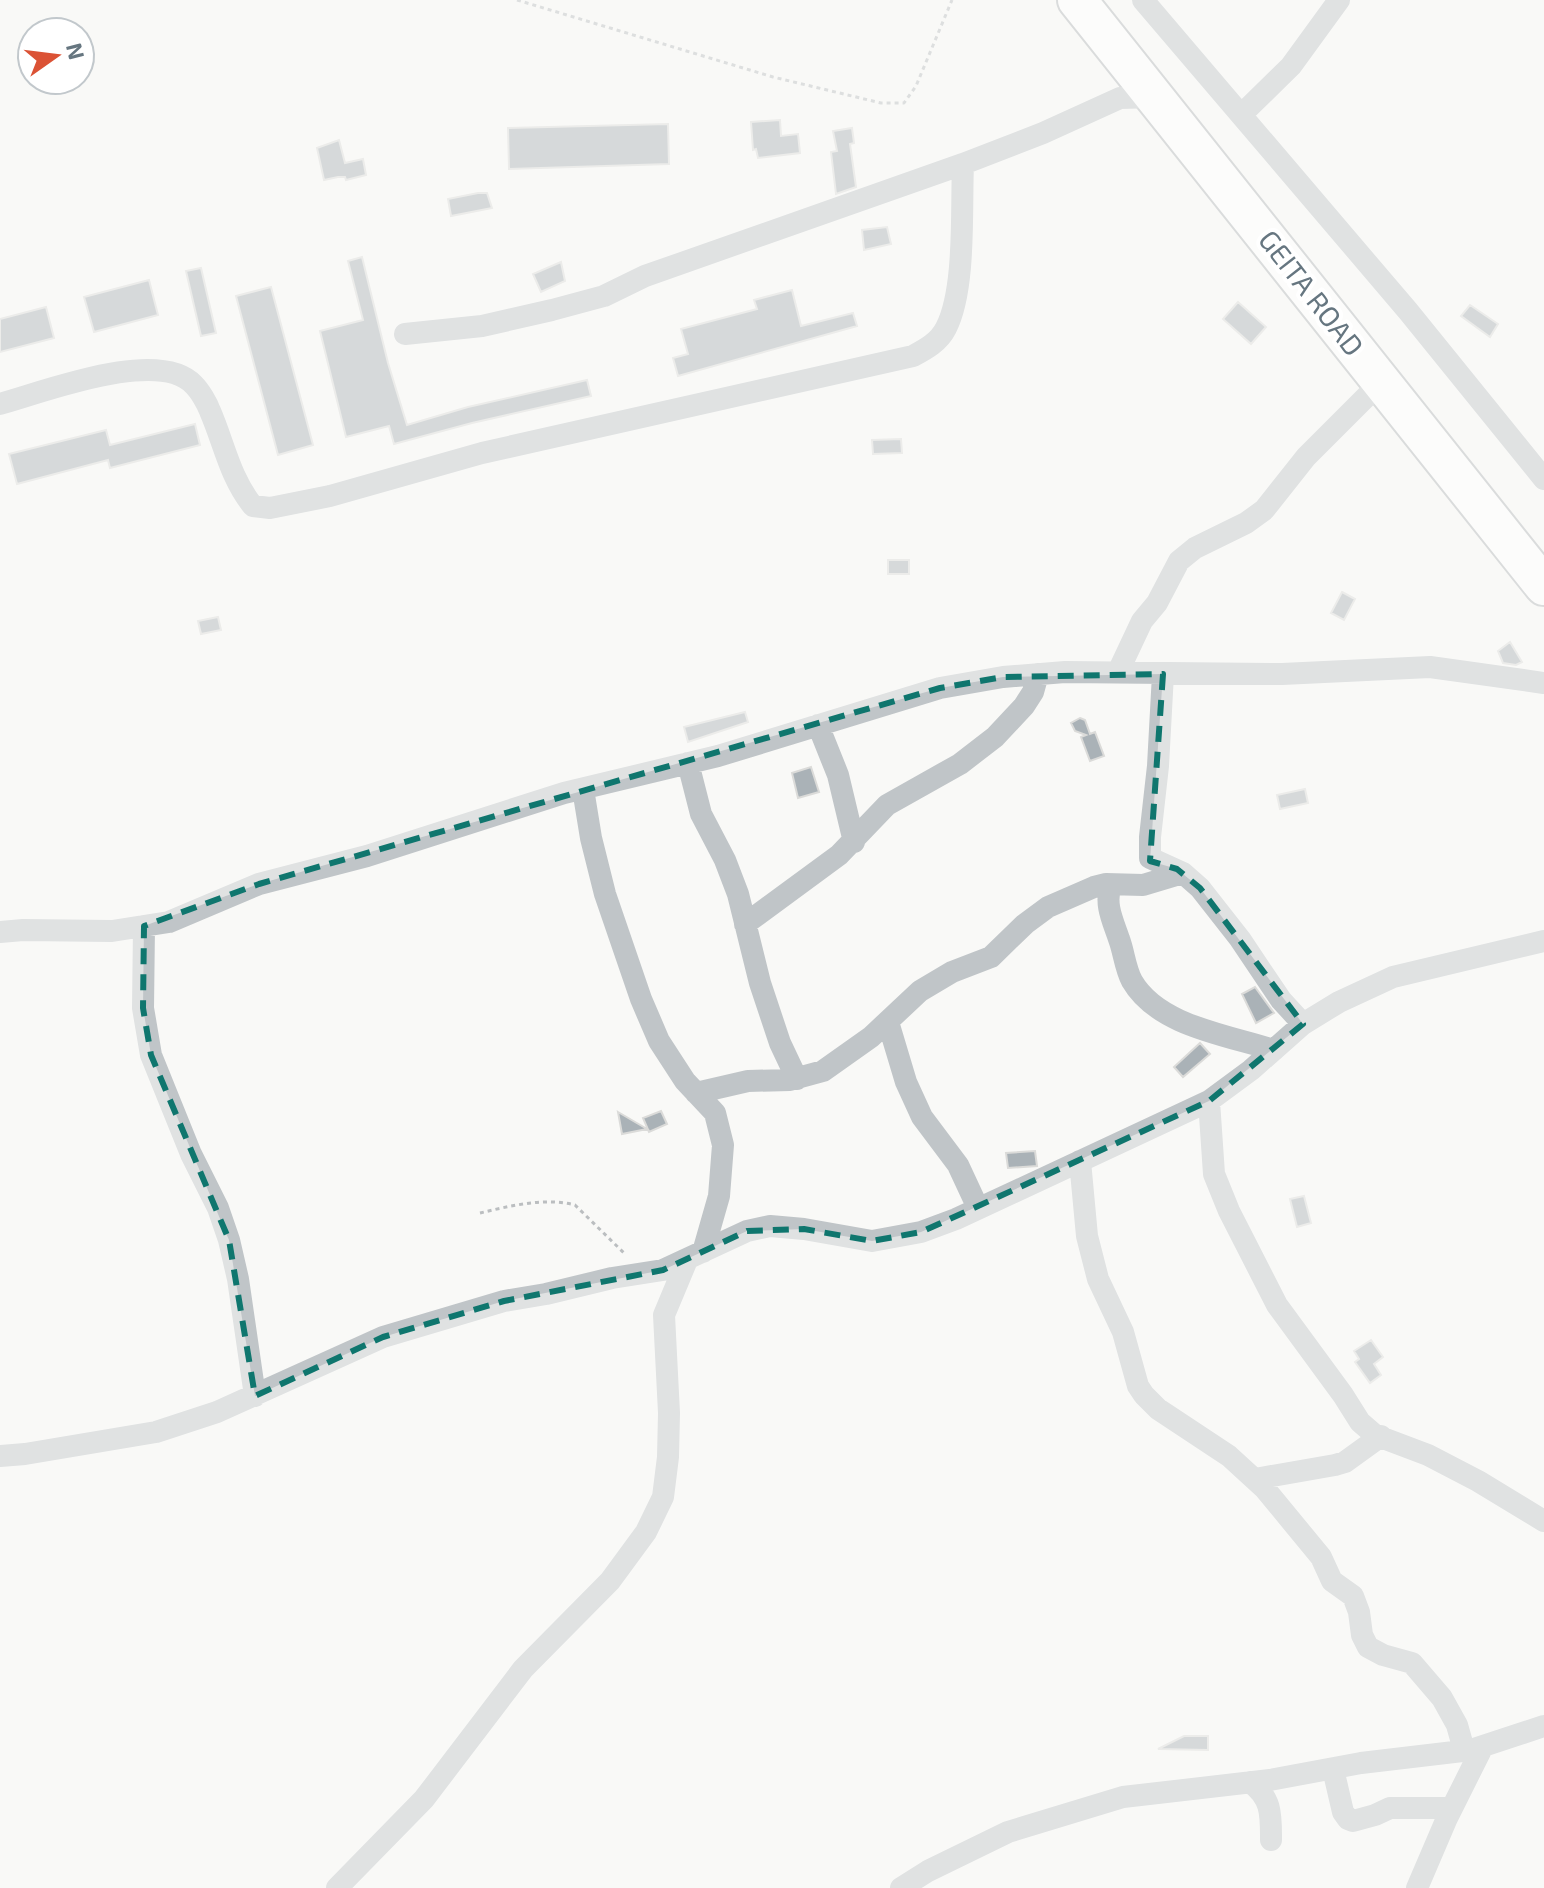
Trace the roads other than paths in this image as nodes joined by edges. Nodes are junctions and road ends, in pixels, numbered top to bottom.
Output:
1 (1077, 0) edge
2 (1143, 0) edge
3 (1339, 0) edge
4 (1157, 97) junction
5 (1242, 114) junction
6 (963, 164) junction
7 (405, 334) dead end
8 (1386, 388) junction
9 (0, 404) edge
10 (1544, 479) edge
11 (1544, 586) edge
12 (1118, 672) junction
13 (1038, 674) junction
14 (1163, 674) junction
15 (1544, 683) edge
16 (818, 725) junction
17 (688, 763) junction
18 (583, 789) junction
19 (854, 842) junction
20 (1183, 873) junction
21 (1111, 885) junction
22 (745, 924) junction
23 (144, 926) junction
24 (0, 932) edge
25 (1544, 941) edge
26 (888, 1022) junction
27 (1303, 1024) junction
28 (1274, 1050) junction
29 (797, 1079) junction
30 (696, 1093) junction
31 (1209, 1101) junction
32 (1080, 1161) junction
33 (978, 1208) junction
34 (695, 1256) junction
35 (255, 1396) junction
36 (1381, 1436) junction
37 (0, 1456) edge
38 (1255, 1479) junction
39 (1544, 1521) edge
40 (1544, 1726) edge
41 (1473, 1748) junction
42 (1333, 1769) junction
43 (1250, 1782) junction
44 (1452, 1808) junction
45 (1271, 1840) dead end
46 (337, 1888) edge
47 (901, 1888) edge
48 (1417, 1888) edge

1 - 4 highway, GEITA ROAD
2 - 5 street
3 - 5 street
4 - 6 street
4 - 8 highway, GEITA ROAD
5 - 10 street
6 - 7 street
6 - 9 street
8 - 11 highway, GEITA ROAD
8 - 12 street
12 - 13 street
12 - 14 street
13 - 16 street
13 - 19 street
14 - 15 street
14 - 20 street
16 - 17 street
16 - 19 street
17 - 18 street
17 - 22 street
18 - 23 street
18 - 30 street
19 - 22 street
20 - 21 street
20 - 27 street
21 - 26 street
21 - 28 street
22 - 29 street
23 - 24 street
23 - 35 street
25 - 27 street
26 - 29 street
26 - 33 street
27 - 28 street
28 - 31 street
29 - 30 street
30 - 34 street
31 - 32 street
31 - 36 street
32 - 33 street
32 - 38 street
33 - 34 street
34 - 35 street
34 - 46 street
35 - 37 street
36 - 38 street
36 - 39 street
38 - 41 street
40 - 41 street
41 - 42 street
41 - 44 street
42 - 43 street
42 - 44 street
43 - 45 street
43 - 47 street
44 - 48 street

